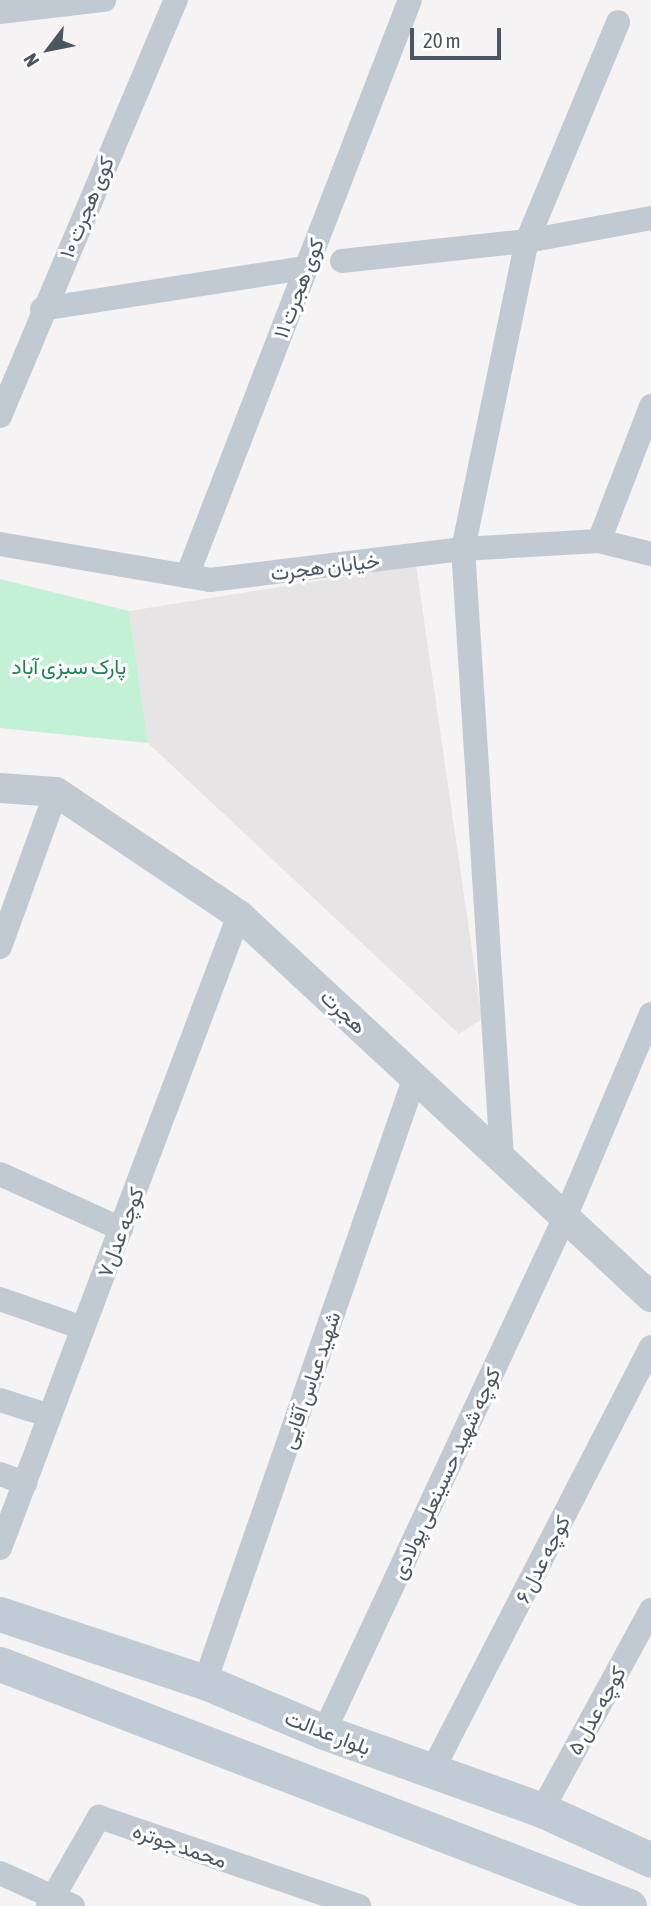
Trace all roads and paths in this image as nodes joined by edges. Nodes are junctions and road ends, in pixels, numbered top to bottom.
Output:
1 (103, 0) edge
2 (176, 0) edge
3 (410, 0) edge
4 (0, 12) edge
5 (618, 22) dead end
6 (651, 218) edge
7 (527, 242) junction
8 (342, 261) dead end
9 (305, 268) junction
10 (42, 309) junction
11 (651, 406) edge
12 (0, 416) edge
13 (599, 541) junction
14 (0, 544) edge
15 (463, 549) junction
16 (651, 554) edge
17 (187, 576) junction
18 (0, 788) edge
19 (56, 792) junction
20 (239, 915) junction
21 (0, 947) edge
22 (651, 1014) edge
23 (415, 1077) junction
24 (502, 1158) junction
25 (0, 1174) edge
26 (566, 1215) junction
27 (121, 1229) junction
28 (639, 1274) edge
29 (651, 1297) edge
30 (0, 1299) edge
31 (83, 1328) junction
32 (651, 1347) edge
33 (0, 1400) edge
34 (50, 1416) junction
35 (0, 1474) edge
36 (25, 1483) junction
37 (0, 1548) edge
38 (651, 1610) edge
39 (0, 1614) edge
40 (0, 1664) edge
41 (205, 1682) junction
42 (324, 1732) junction
43 (432, 1771) junction
44 (541, 1810) junction
45 (651, 1860) edge
46 (0, 1873) edge
47 (58, 1903) edge
48 (359, 1906) edge
49 (629, 1906) edge

1 - 4 street
2 - 10 street, کوی هجرت ۱۰
3 - 9 street, کوی هجرت ۱۱
5 - 7 street
6 - 7 street
7 - 8 street
7 - 15 street
9 - 10 street
9 - 17 street, کوی هجرت ۱۱
10 - 12 street, کوی هجرت ۱۰
11 - 13 street
13 - 15 street, خیابان هجرت
13 - 16 street, خیابان هجرت
14 - 17 street, خیابان هجرت
15 - 17 street, خیابان هجرت
15 - 24 street
18 - 19 street, هجرت
19 - 20 street, هجرت
19 - 21 street
20 - 23 street, هجرت
20 - 27 street, کوچه عدل۷
22 - 26 street, کوچه شهید حسینعلی پولادی
23 - 24 street, هجرت
23 - 41 street, شهید عباس آقایی
24 - 26 street, هجرت
25 - 27 street
26 - 28 street, هجرت
26 - 42 street, کوچه شهید حسینعلی پولادی
27 - 31 street, کوچه عدل۷
28 - 29 street, هجرت
30 - 31 street
31 - 34 street, کوچه عدل۷
32 - 43 street, کوچه عدل ۶
33 - 34 street
34 - 36 street, کوچه عدل۷
35 - 36 street
36 - 37 street, کوچه عدل۷
38 - 44 street, کوچه عدل ۵
39 - 41 main road, بلوار عدالت
40 - 49 main road
41 - 42 main road, بلوار عدالت
42 - 43 main road, بلوار عدالت
43 - 44 main road, بلوار عدالت
44 - 45 main road, بلوار عدالت
46 - 47 street
47 - 48 street, محمد جوتره

